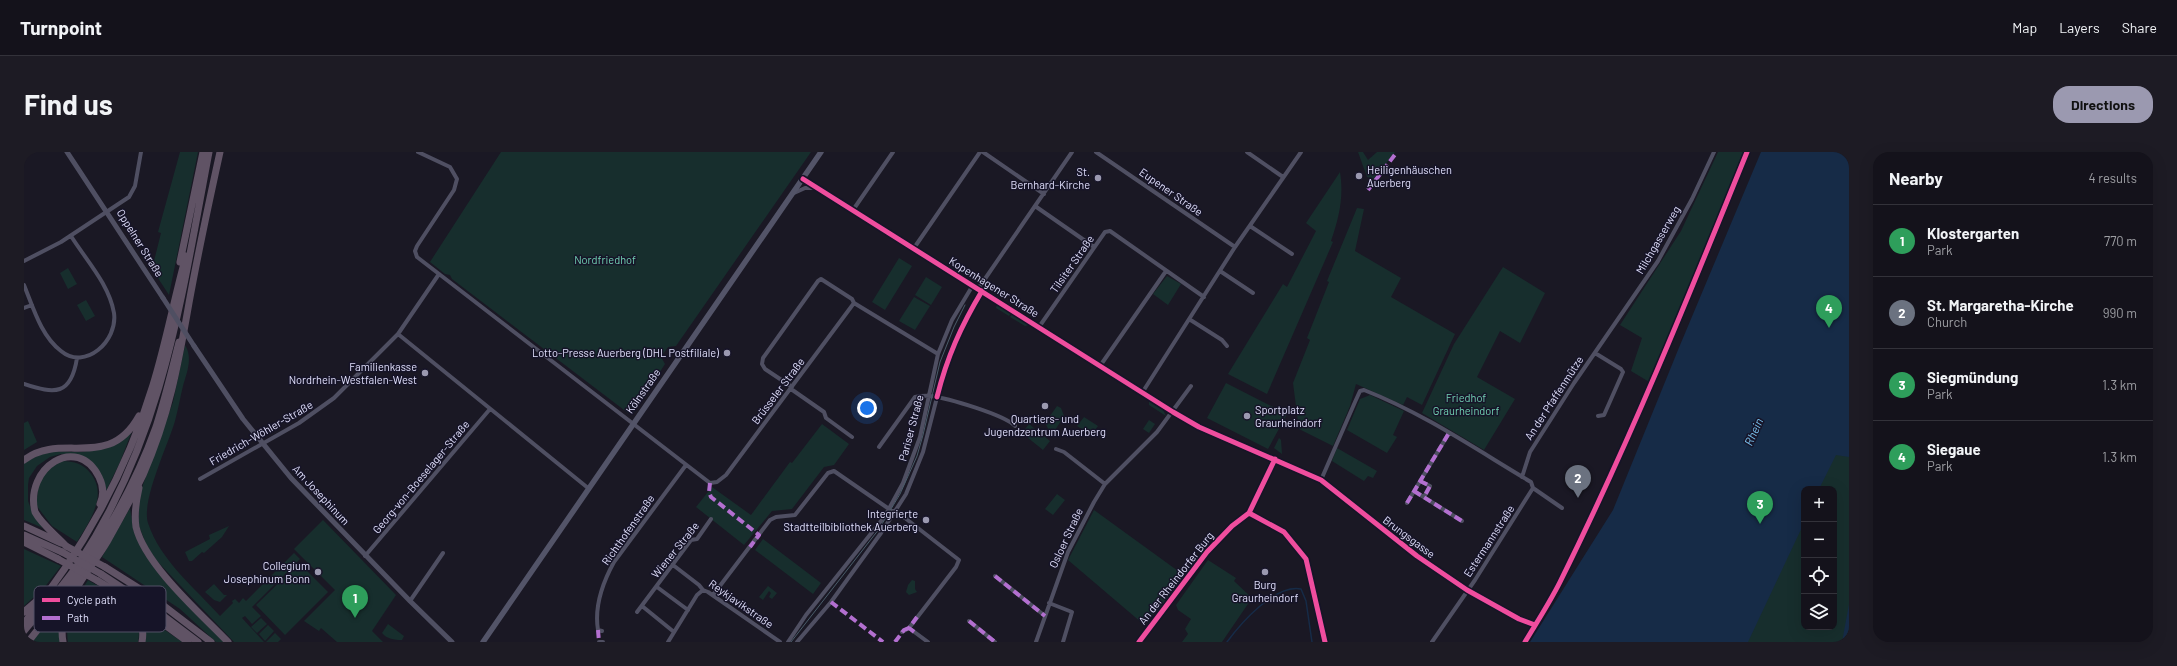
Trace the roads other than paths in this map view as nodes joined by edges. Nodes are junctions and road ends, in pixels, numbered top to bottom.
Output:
1 (67, 152) edge
2 (141, 152) edge
3 (203, 152) edge
4 (209, 152) edge
5 (220, 152) edge
6 (418, 152) edge
7 (821, 152) edge
8 (893, 152) edge
9 (982, 152) edge
10 (1072, 152) edge
11 (1096, 152) edge
12 (1247, 152) edge
13 (1301, 152) edge
14 (1714, 152) edge
15 (205, 173) junction
16 (1283, 177) junction
17 (803, 179) junction
18 (820, 189) junction
19 (794, 193) junction
20 (1044, 194) junction
21 (1035, 206) junction
22 (853, 210) junction
23 (108, 212) junction
24 (1250, 226) junction
25 (71, 236) junction
26 (914, 248) junction
27 (1094, 248) junction
28 (1235, 248) junction
29 (1292, 254) dead end
30 (24, 261) edge
31 (1166, 271) junction
32 (1220, 271) junction
33 (439, 274) junction
34 (24, 285) edge
35 (973, 285) junction
36 (980, 290) junction
37 (1253, 293) dead end
38 (1204, 297) junction
39 (854, 302) junction
40 (189, 303) junction
41 (32, 305) junction
42 (24, 308) edge
43 (1190, 318) junction
44 (1039, 327) junction
45 (1609, 332) joint
46 (398, 334) junction
47 (194, 346) joint
48 (1228, 346) dead end
49 (1595, 353) junction
50 (938, 354) junction
51 (77, 358) junction
52 (1100, 366) junction
53 (24, 384) edge
54 (1191, 386) dead end
55 (791, 388) junction
56 (1142, 393) junction
57 (929, 395) junction
58 (937, 397) junction
59 (490, 409) junction
60 (1173, 412) junction
61 (1598, 416) dead end
62 (634, 423) junction
63 (1015, 426) dead end
64 (1448, 433) junction
65 (852, 437) dead end
66 (263, 444) junction
67 (879, 447) dead end
68 (1056, 449) dead end
69 (1275, 459) junction
70 (24, 460) edge
71 (686, 465) junction
72 (142, 476) junction
73 (1522, 477) junction
74 (200, 479) dead end
75 (1321, 480) junction
76 (1420, 480) junction
77 (1105, 484) junction
78 (588, 488) junction
79 (1533, 488) junction
80 (1414, 491) junction
81 (1424, 496) junction
82 (1407, 503) dead end
83 (1562, 508) dead end
84 (889, 509) junction
85 (896, 512) junction
86 (1248, 513) junction
87 (94, 518) junction
88 (711, 519) dead end
89 (1462, 521) dead end
90 (24, 526) edge
91 (24, 535) edge
92 (24, 544) edge
93 (66, 546) junction
94 (443, 553) dead end
95 (60, 556) junction
96 (365, 556) junction
97 (673, 565) junction
98 (995, 576) dead end
99 (55, 581) junction
100 (51, 586) edge
101 (51, 586) edge
102 (62, 586) edge
103 (71, 586) edge
104 (80, 586) edge
105 (106, 586) edge
106 (120, 586) edge
107 (135, 586) edge
108 (657, 587) junction
109 (703, 590) junction
110 (1467, 590) junction
111 (713, 595) junction
112 (410, 602) junction
113 (34, 603) edge
114 (1049, 603) junction
115 (642, 606) junction
116 (166, 608) edge
117 (34, 610) edge
118 (688, 610) junction
119 (24, 612) edge
120 (637, 612) dead end
121 (1045, 616) junction
122 (166, 617) edge
123 (34, 620) edge
124 (969, 621) dead end
125 (24, 624) edge
126 (1535, 625) dead end
127 (166, 626) edge
128 (909, 628) junction
129 (24, 631) edge
130 (602, 631) dead end
131 (36, 632) edge
132 (63, 632) edge
133 (143, 632) edge
134 (674, 632) junction
135 (902, 632) dead end
136 (28, 642) edge
137 (64, 642) edge
138 (142, 642) edge
139 (188, 642) edge
140 (198, 642) edge
141 (211, 642) edge
142 (228, 642) edge
143 (452, 642) edge
144 (483, 642) edge
145 (599, 642) edge
146 (603, 642) edge
147 (668, 642) edge
148 (780, 642) edge
149 (788, 642) edge
150 (797, 642) edge
151 (928, 642) edge
152 (995, 642) edge
153 (1036, 642) edge
154 (1063, 642) edge
155 (1139, 642) edge
156 (1326, 642) edge
157 (1432, 642) edge

1 - 23 street, Oppelner Straße
2 - 23 street
3 - 70 highway
4 - 15 highway
5 - 40 highway
6 - 33 street
7 - 17 main road, Kölnstraße
8 - 22 street
9 - 20 street
9 - 26 street
10 - 20 street, Pariser Straße
11 - 28 street, Eupener Straße
12 - 16 street
13 - 16 street
14 - 45 street, Milchgasserweg
15 - 87 highway
15 - 102 highway
16 - 24 street
17 - 18 street, Kopenhagener Straße
17 - 19 main road, Kölnstraße
18 - 19 street
18 - 22 street, Kopenhagener Straße
19 - 62 main road, Kölnstraße
20 - 21 street, Pariser Straße
21 - 27 street
21 - 36 street, Pariser Straße
22 - 26 street, Kopenhagener Straße
23 - 25 street
23 - 47 street, Oppelner Straße, bridge
24 - 28 street
24 - 29 street
25 - 30 street
25 - 51 street
26 - 35 street, Kopenhagener Straße
27 - 31 street, Tilsiter Straße
27 - 44 street, Tilsiter Straße
28 - 32 street
31 - 38 street, Tilsiter Straße
31 - 52 street
32 - 37 street
32 - 38 street
33 - 46 street, Friedrich-Wöhler-Straße
33 - 62 street
34 - 41 street
35 - 36 street, Kopenhagener Straße
35 - 50 street, Pariser Straße
36 - 44 street, Kopenhagener Straße
36 - 58 street, Pariser Straße
38 - 43 street
39 - 50 street
39 - 55 street, Brüsseler Straße
39 - 55 street
40 - 72 highway
40 - 103 highway
41 - 42 street
41 - 51 street
43 - 48 street
43 - 56 street
44 - 52 street, Kopenhagener Straße
45 - 49 street, An der Pfaffenmütze
46 - 59 street
46 - 66 street, Friedrich-Wöhler-Straße
47 - 66 street, Am Josephinum
49 - 61 street
49 - 73 street, An der Pfaffenmütze
50 - 57 street, Pariser Straße
51 - 53 street
52 - 56 street, Kopenhagener Straße
54 - 60 street
55 - 65 street
55 - 71 street, Brüsseler Straße
56 - 60 street, Kopenhagener Straße
57 - 58 street
57 - 67 street
57 - 84 street, Pariser Straße
58 - 63 street
58 - 85 street, Pariser Straße
59 - 78 street
59 - 96 street, Georg-von-Boeselager-Straße
60 - 69 street, Kopenhagener Straße
60 - 77 street, Osloer Straße
62 - 71 street, Brüsseler Straße
62 - 78 main road, Kölnstraße
64 - 73 street
64 - 75 street
64 - 76 street
66 - 74 street, Friedrich-Wöhler-Straße
66 - 96 street, Am Josephinum
68 - 77 street
69 - 75 street, Brungsgasse
69 - 86 street, An der Rheindorfer Burg
71 - 130 street, Richthofenstraße
72 - 104 highway
72 - 142 highway
73 - 79 street
75 - 110 street, Brungsgasse
76 - 80 street
76 - 81 street
77 - 114 street, Osloer Straße
78 - 144 main road, Kölnstraße
79 - 83 street
79 - 110 street, Estermannstraße
80 - 81 street
80 - 82 street
81 - 89 street
84 - 85 street
84 - 111 street
84 - 149 street, Pariser Straße
85 - 128 street
85 - 150 street, Pariser Straße
86 - 155 street, An der Rheindorfer Burg
86 - 156 street
87 - 93 highway
87 - 99 highway
88 - 97 street, Wiener Straße
90 - 93 highway
91 - 95 highway
92 - 95 highway
93 - 107 highway, bridge
94 - 112 street
95 - 105 highway, bridge
95 - 106 highway, bridge
96 - 112 street, Am Josephinum
97 - 108 street, Wiener Straße
97 - 109 street, Reykjavikstraße
98 - 121 street
99 - 100 highway
99 - 101 highway
108 - 115 street, Wiener Straße
108 - 118 street
109 - 111 street, Reykjavikstraße
109 - 118 street
110 - 126 street, Brungsgasse
110 - 157 street, Estermannstraße
111 - 148 street, Reykjavikstraße
112 - 143 street, Am Josephinum
113 - 119 highway
114 - 121 street, Osloer Straße
114 - 154 street
115 - 120 street, Wiener Straße
115 - 134 street
116 - 141 highway, bridge
117 - 125 highway
118 - 134 street
121 - 153 street, Osloer Straße
122 - 140 highway, bridge
123 - 129 highway
124 - 152 street
127 - 139 highway
128 - 135 street
128 - 151 street
131 - 136 highway
132 - 137 highway
133 - 138 highway
134 - 147 street
145 - 146 street

